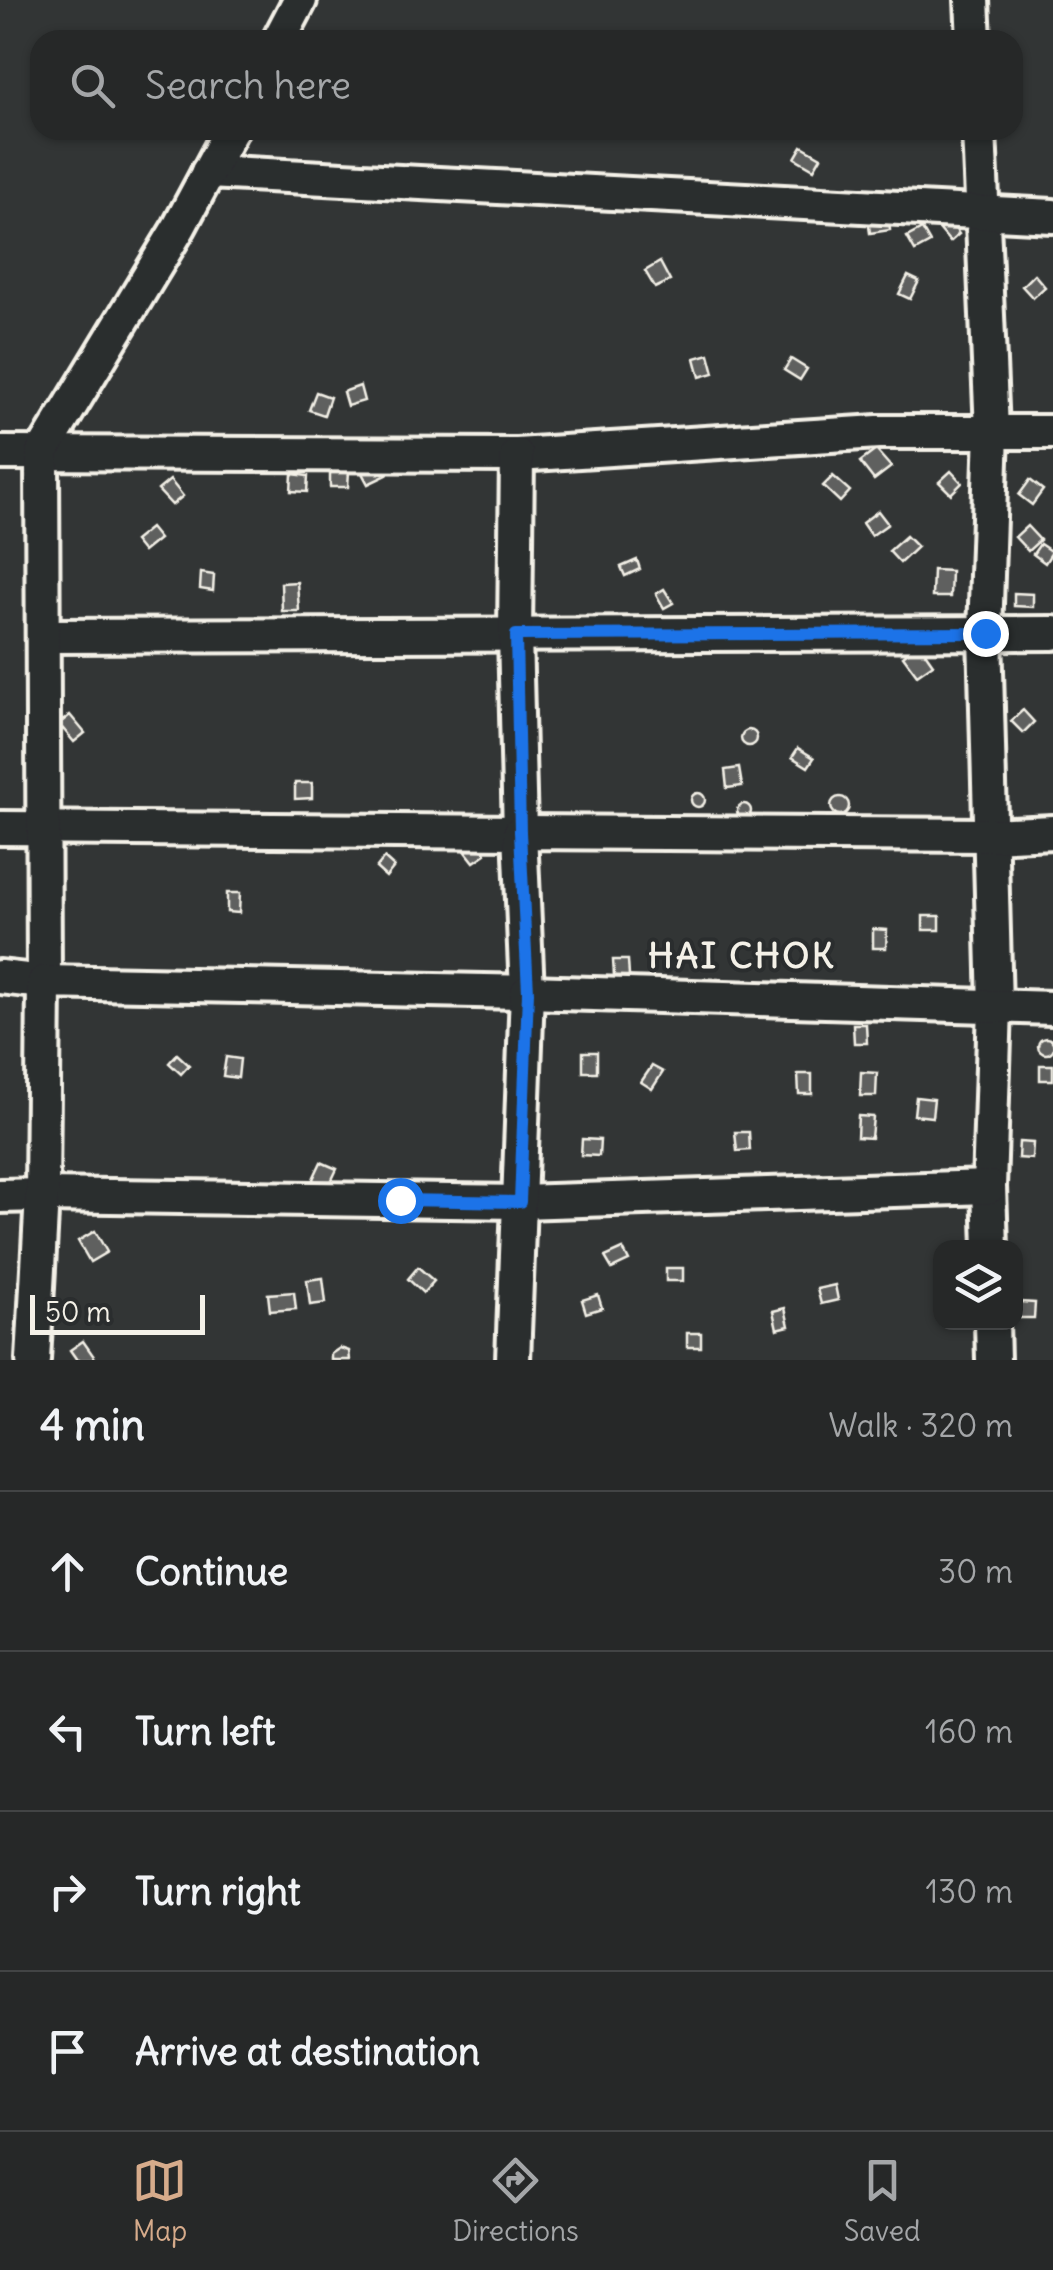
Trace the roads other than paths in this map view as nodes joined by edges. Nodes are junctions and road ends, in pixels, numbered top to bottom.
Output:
1 (300, 0) edge
2 (972, 0) edge
3 (285, 30) edge
4 (974, 30) edge
5 (226, 140) edge
6 (979, 140) edge
7 (208, 172) junction
8 (983, 212) junction
9 (1053, 216) edge
10 (992, 431) junction
11 (1053, 432) edge
12 (0, 453) edge
13 (42, 454) junction
14 (517, 454) junction
15 (1053, 632) edge
16 (985, 633) junction
17 (516, 635) junction
18 (44, 636) junction
19 (0, 828) edge
20 (43, 828) junction
21 (520, 832) junction
22 (1053, 832) edge
23 (990, 835) junction
24 (0, 978) edge
25 (44, 982) junction
26 (528, 992) junction
27 (994, 1007) junction
28 (1053, 1008) edge
29 (989, 1187) junction
30 (42, 1194) junction
31 (0, 1196) edge
32 (520, 1202) junction
33 (990, 1240) edge
34 (992, 1330) edge
35 (33, 1360) edge
36 (513, 1360) edge
37 (993, 1360) edge

1 - 3 street
2 - 4 street
5 - 7 street
6 - 8 street
7 - 8 street
7 - 13 street
8 - 9 street
8 - 10 street
10 - 11 street
10 - 14 street
10 - 16 street
12 - 13 street
13 - 14 street
13 - 18 street
14 - 17 street
15 - 16 street
16 - 17 street
16 - 23 street
17 - 18 street
17 - 21 street
18 - 20 street
19 - 20 street
20 - 21 street
20 - 25 street
21 - 23 street
21 - 26 street
22 - 23 street
23 - 27 street
24 - 25 street
25 - 26 street
25 - 30 street
26 - 27 street
26 - 32 street
27 - 28 street
27 - 29 street
29 - 32 street
29 - 33 street
30 - 31 street
30 - 32 street
30 - 35 street
32 - 36 street
34 - 37 street

